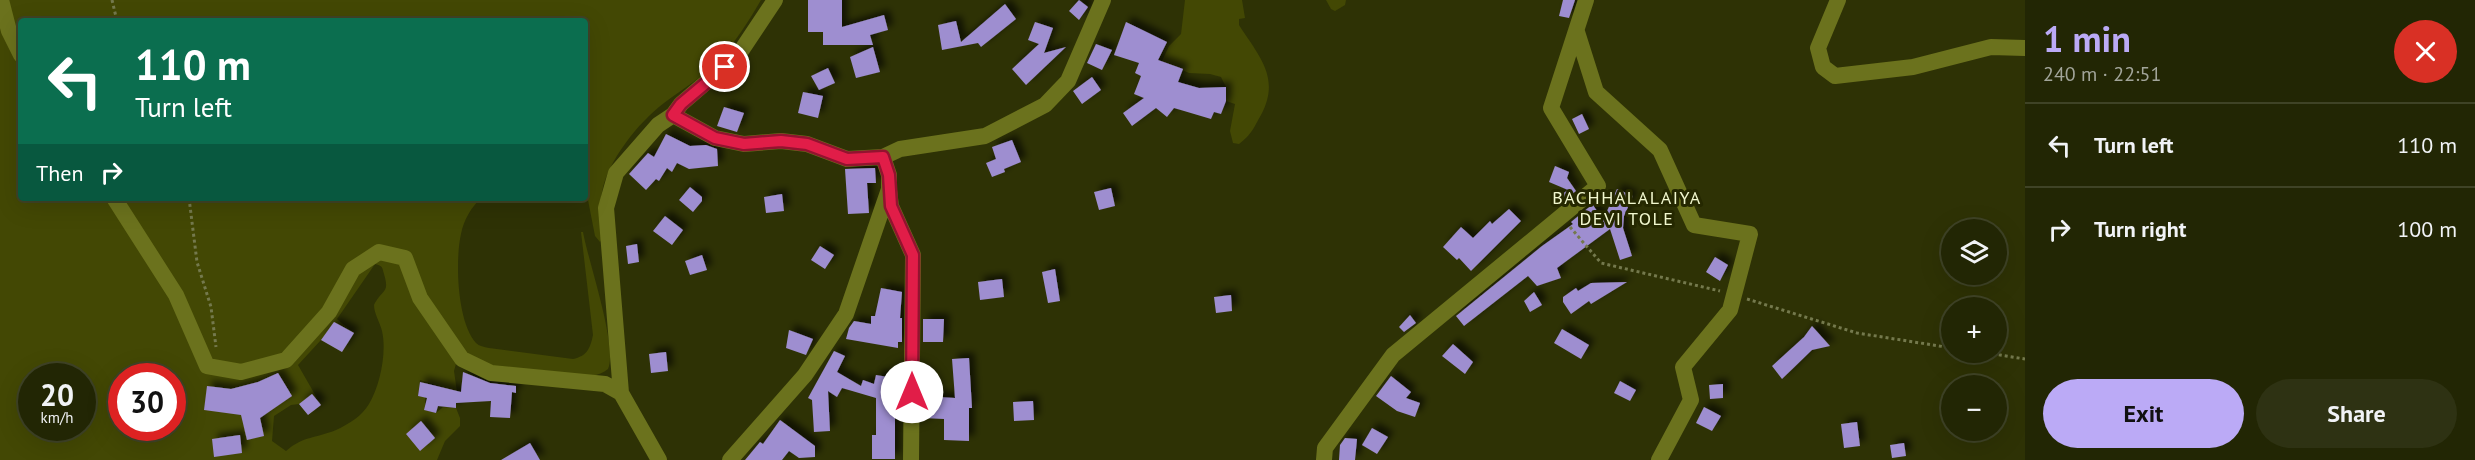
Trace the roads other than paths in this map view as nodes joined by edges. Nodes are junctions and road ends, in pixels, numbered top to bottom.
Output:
1 (1, 0) edge
2 (776, 0) edge
3 (1103, 0) edge
4 (1586, 0) edge
5 (1838, 0) edge
6 (1577, 32) junction
7 (2025, 48) edge
8 (18, 49) edge
9 (673, 115) junction
10 (883, 157) junction
11 (889, 189) junction
12 (116, 201) edge
13 (621, 393) junction
14 (659, 460) edge
15 (730, 460) edge
16 (911, 460) edge
17 (1324, 460) edge
18 (1659, 460) edge

1 - 8 street
2 - 9 street
3 - 10 street
4 - 6 street
5 - 7 street
6 - 17 street
6 - 18 street
9 - 10 street
9 - 13 street
10 - 11 street
11 - 15 street
11 - 16 street
12 - 13 street
13 - 14 street

